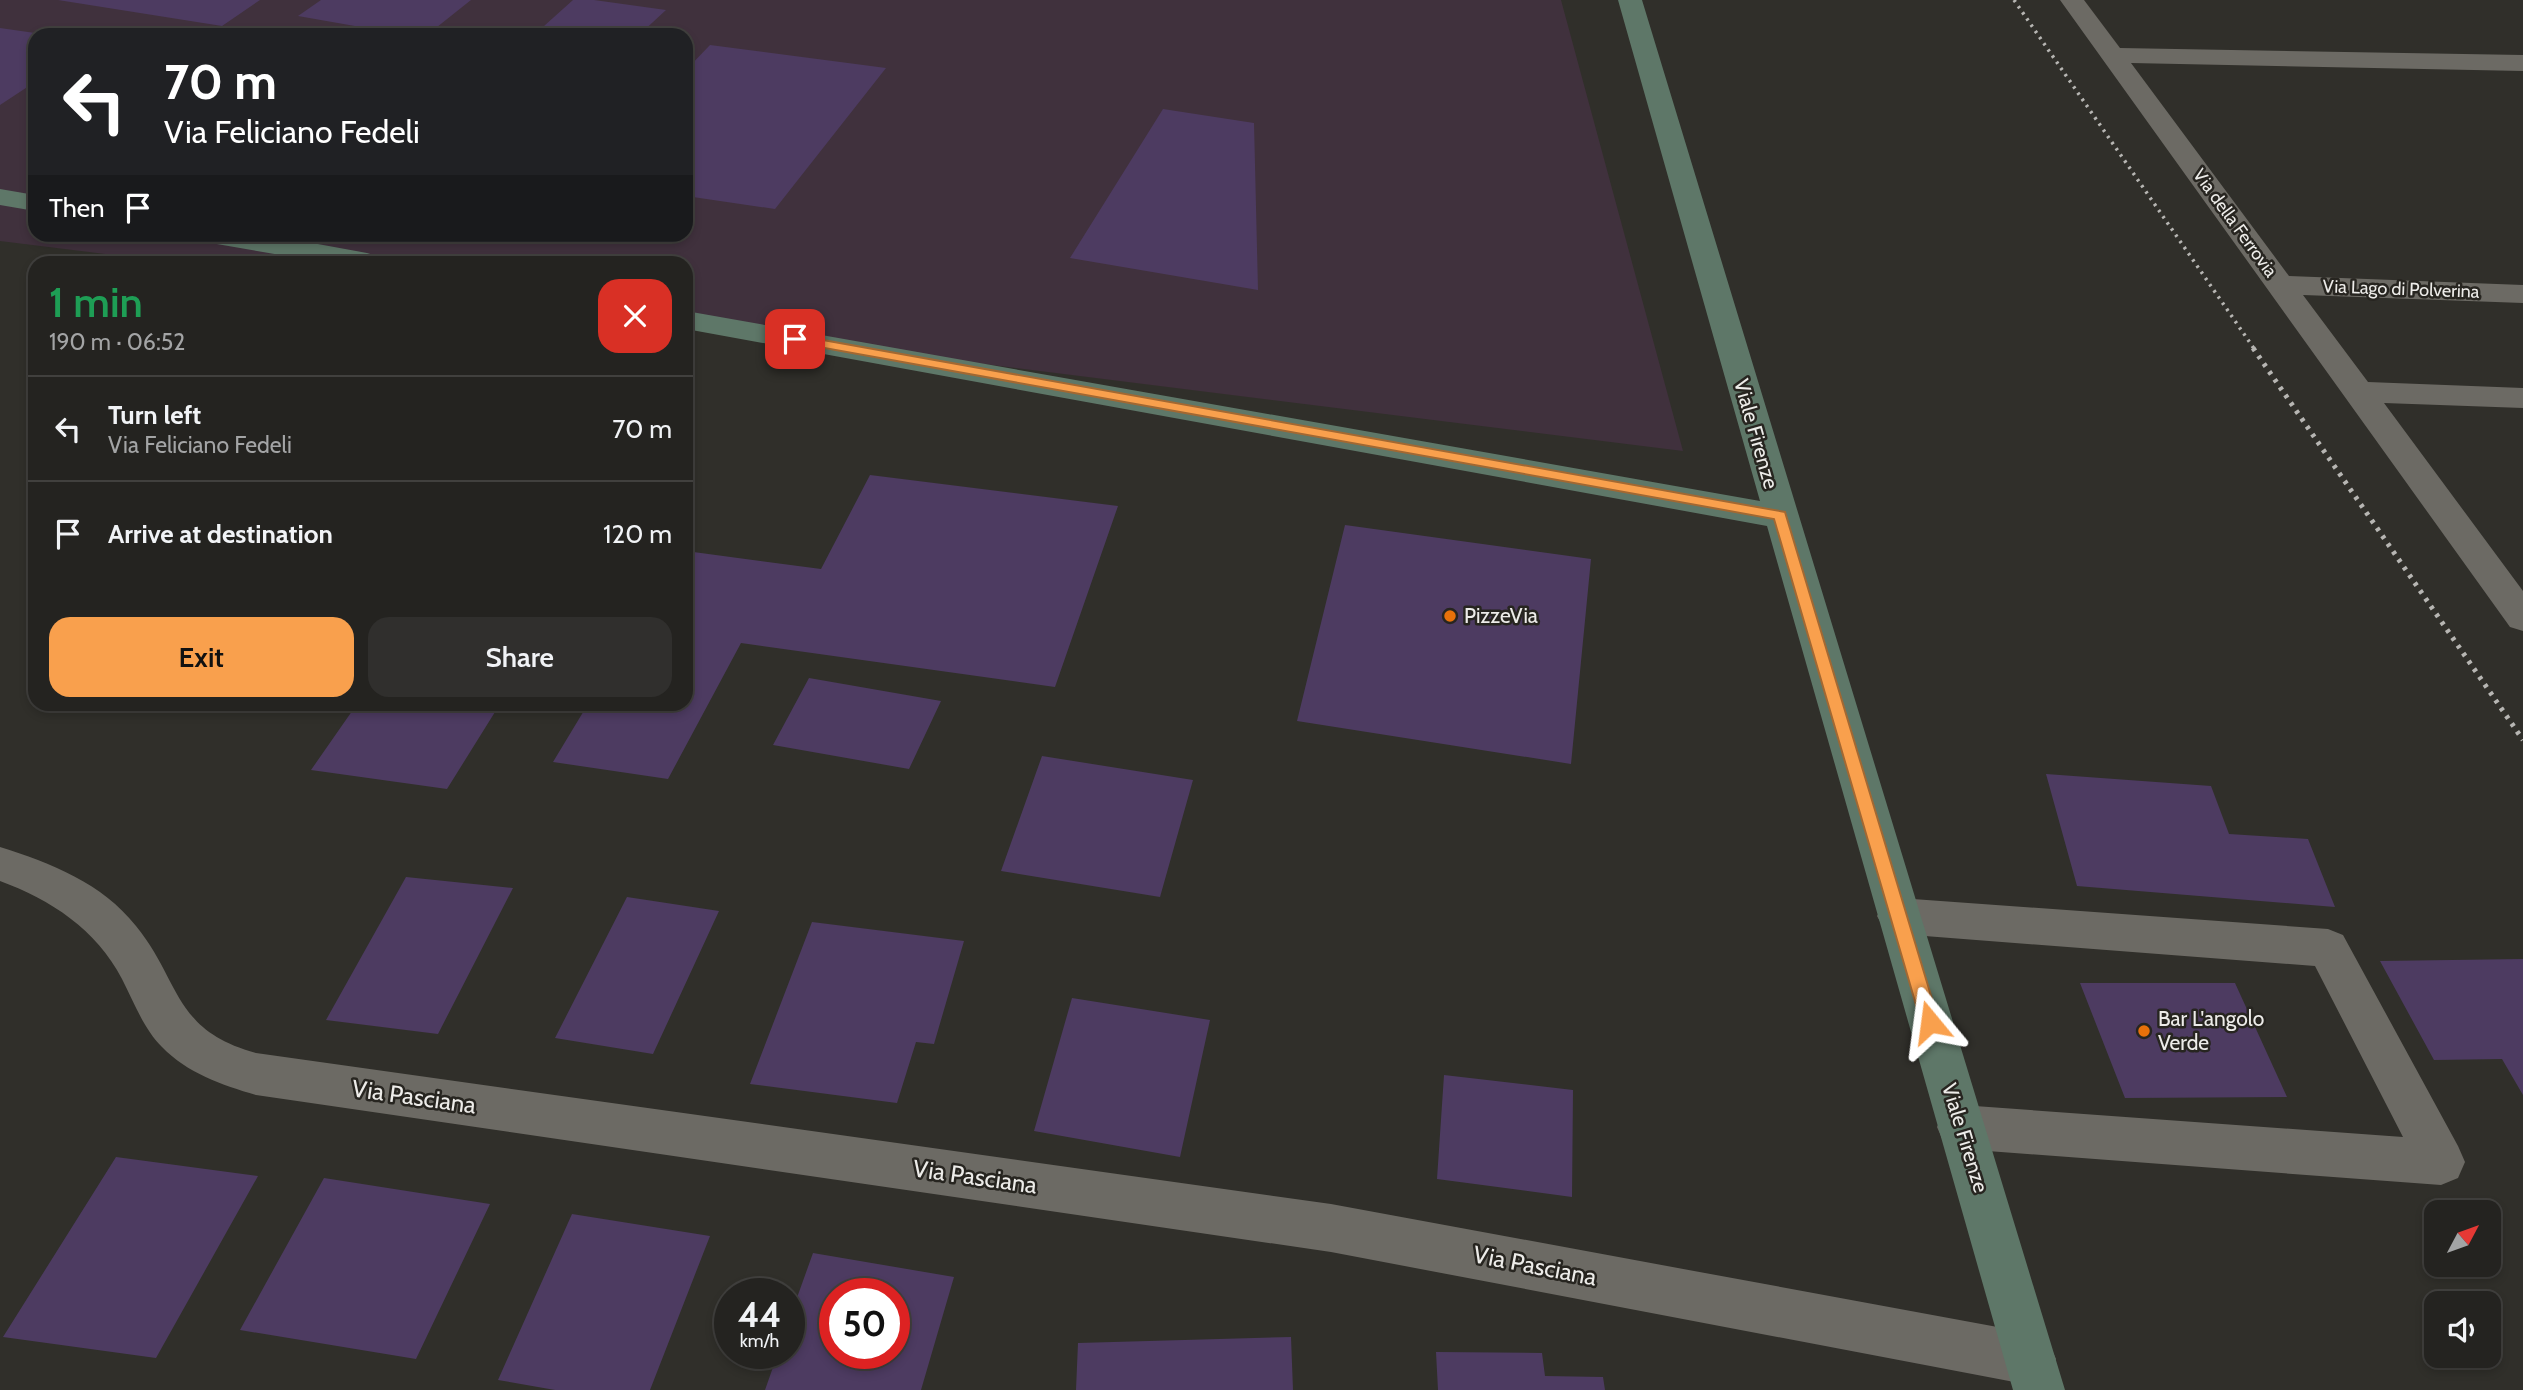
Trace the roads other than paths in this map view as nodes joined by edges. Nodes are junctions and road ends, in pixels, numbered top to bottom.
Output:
1 (1630, 0) edge
2 (2072, 0) edge
3 (2110, 55) junction
4 (2523, 63) edge
5 (0, 197) edge
6 (28, 202) edge
7 (256, 242) edge
8 (334, 256) edge
9 (2280, 285) junction
10 (2523, 294) edge
11 (693, 321) edge
12 (2359, 392) junction
13 (2523, 398) edge
14 (1780, 516) junction
15 (2523, 618) edge
16 (0, 864) edge
17 (1899, 916) junction
18 (1961, 1127) junction
19 (2035, 1374) edge

1 - 14 main road, Viale Firenze
2 - 3 street, Via della Ferrovia
3 - 4 street
3 - 9 street, Via della Ferrovia
5 - 6 main road
7 - 8 main road
9 - 10 street, Via Lago di Polverina
9 - 12 street, Via della Ferrovia
11 - 14 main road
12 - 13 street
12 - 15 street, Via della Ferrovia
14 - 17 main road, Viale Firenze
16 - 19 street, Via Pasciana
17 - 18 main road, Viale Firenze
17 - 18 street
18 - 19 main road, Viale Firenze

